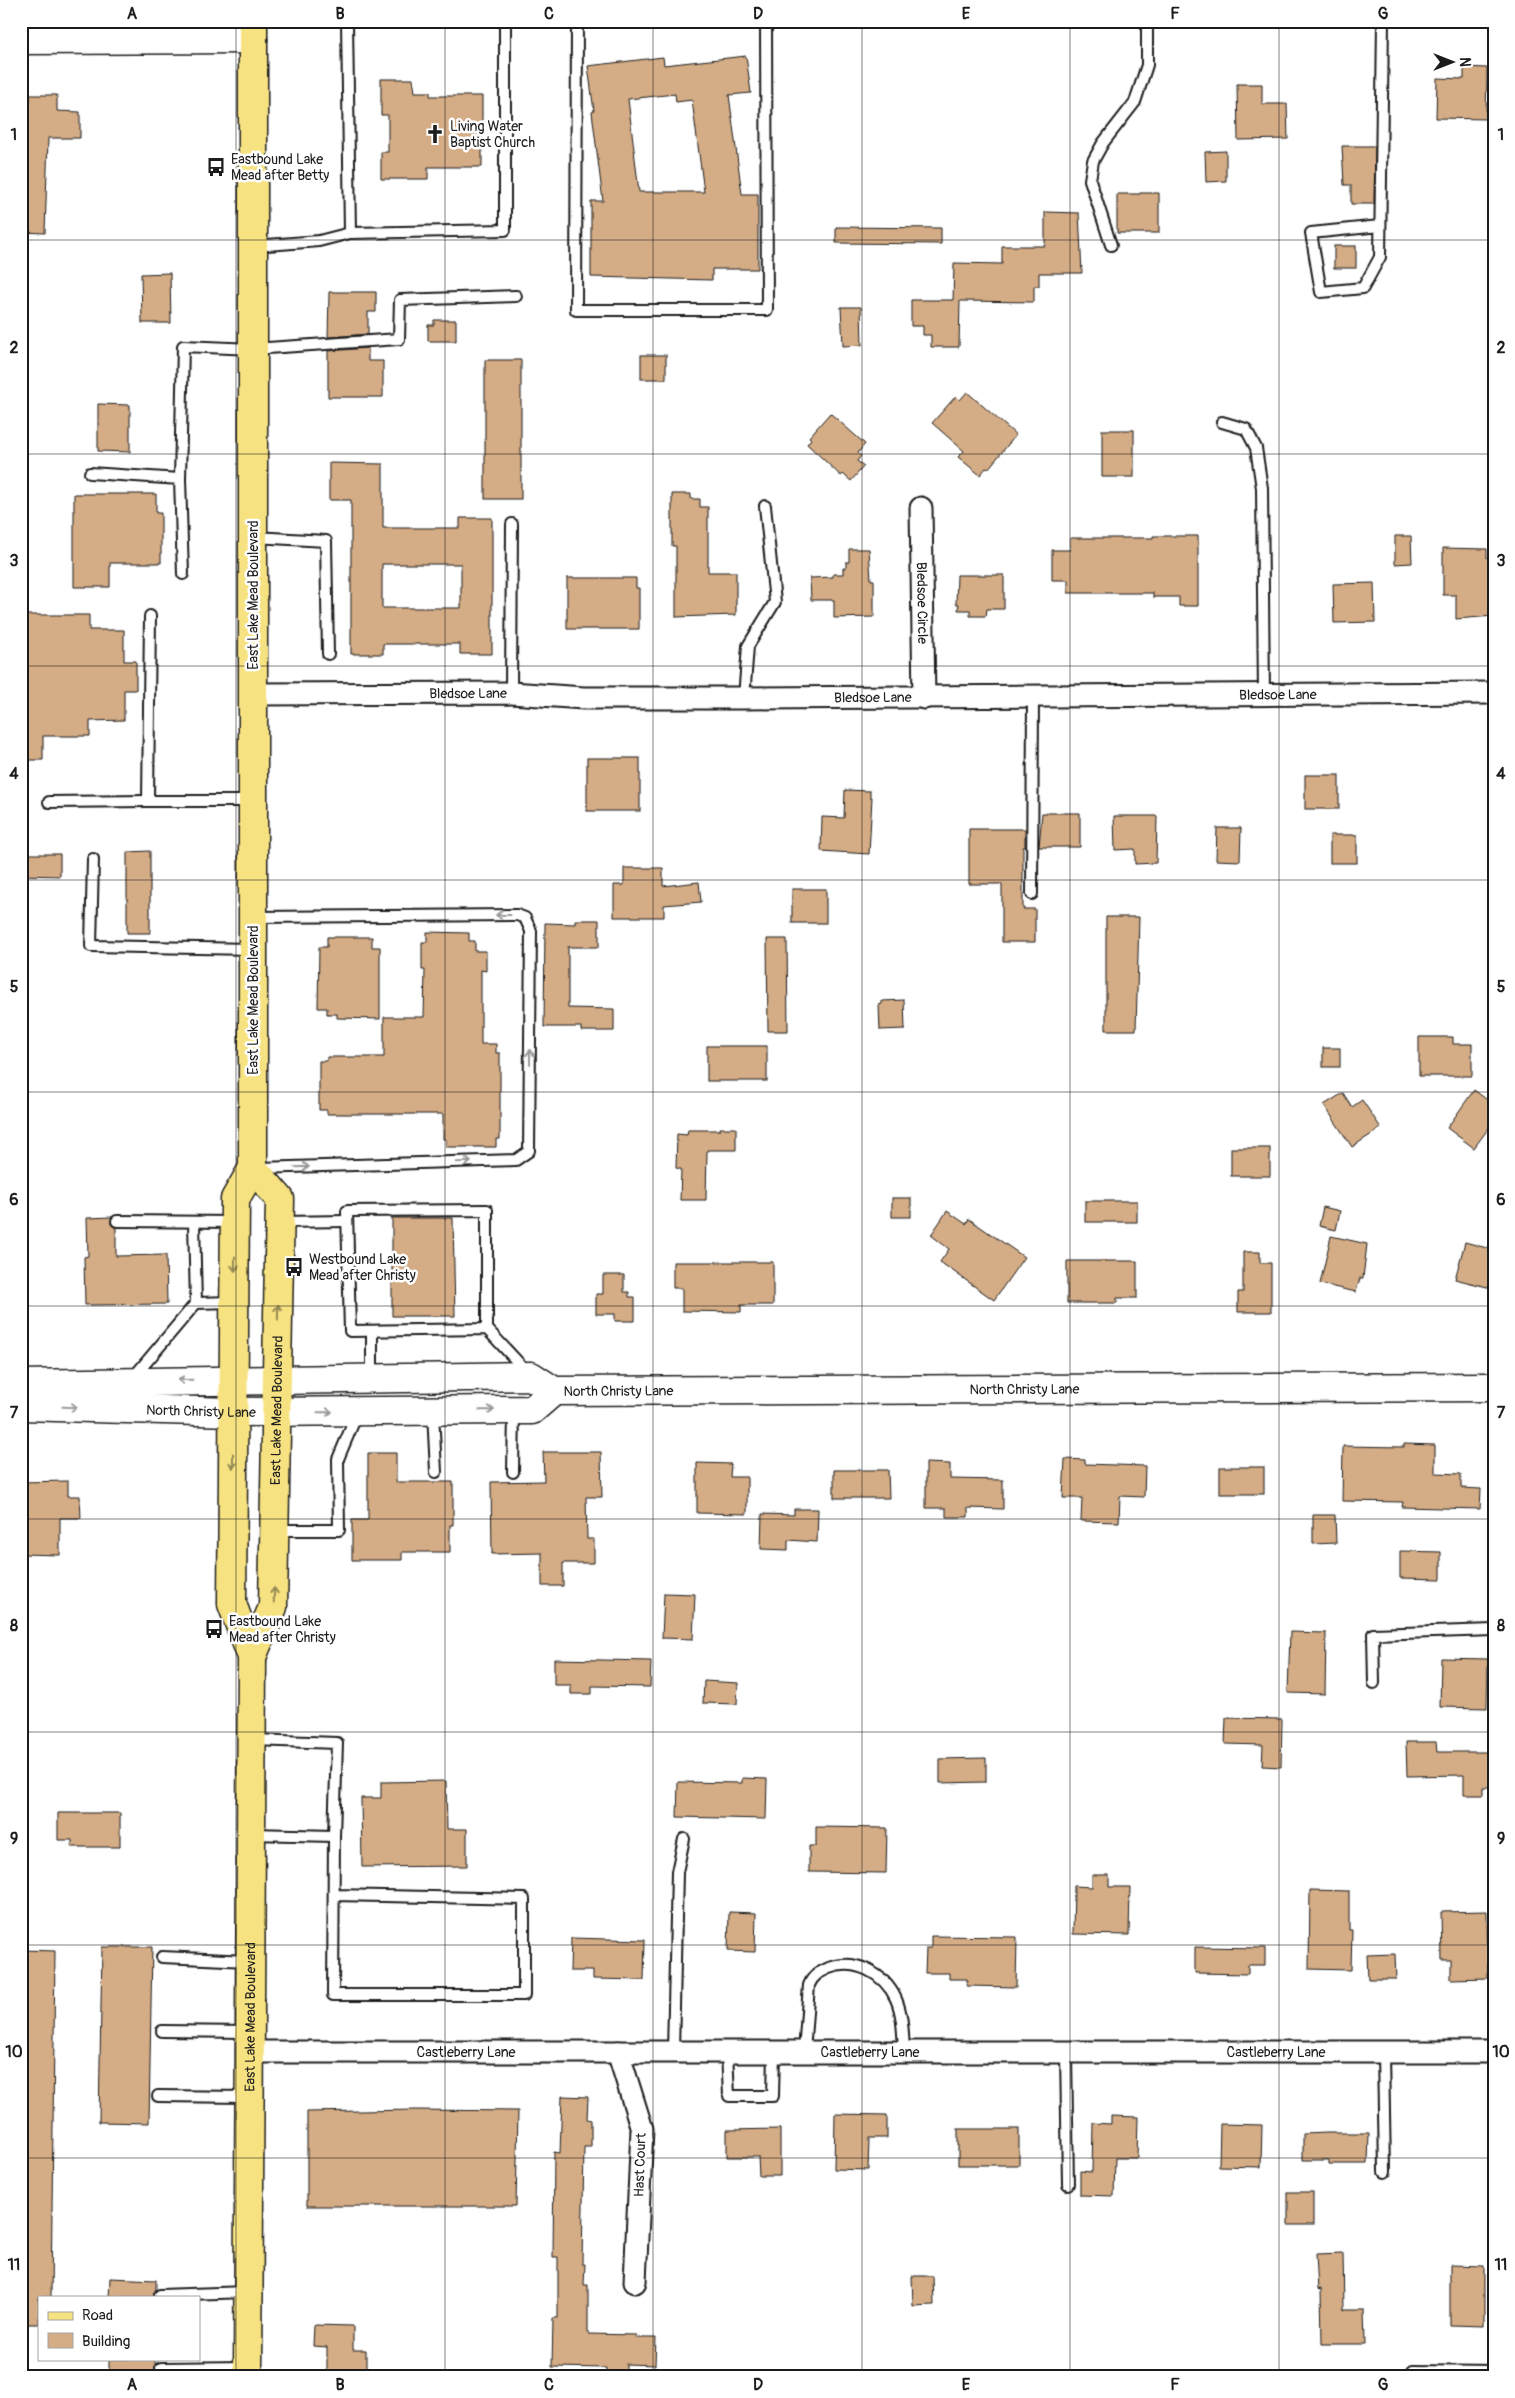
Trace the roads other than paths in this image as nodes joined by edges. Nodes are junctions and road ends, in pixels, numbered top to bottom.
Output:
1 (347, 21) edge
2 (505, 21) edge
3 (577, 21) edge
4 (766, 21) edge
5 (1147, 21) edge
6 (1383, 21) edge
7 (253, 30) edge
8 (21, 40) edge
9 (1380, 226) junction
10 (350, 233) junction
11 (1111, 245) dead end
12 (253, 246) junction
13 (516, 296) dead end
14 (253, 348) junction
15 (1222, 422) dead end
16 (90, 473) dead end
17 (180, 479) junction
18 (765, 506) dead end
19 (922, 508) dead end
20 (512, 524) dead end
21 (253, 537) junction
22 (183, 574) dead end
23 (150, 616) dead end
24 (328, 654) dead end
25 (511, 693) junction
26 (1494, 693) edge
27 (253, 694) junction
28 (1264, 696) junction
29 (1033, 697) junction
30 (744, 698) junction
31 (924, 698) junction
32 (148, 801) junction
33 (253, 801) junction
34 (49, 802) dead end
35 (93, 859) dead end
36 (1032, 894) dead end
37 (253, 917) junction
38 (253, 949) junction
39 (253, 1168) junction
40 (347, 1220) junction
41 (117, 1221) dead end
42 (194, 1222) junction
43 (235, 1222) junction
44 (280, 1222) junction
45 (234, 1302) junction
46 (196, 1303) junction
47 (487, 1329) junction
48 (372, 1331) junction
49 (531, 1376) junction
50 (372, 1377) junction
51 (277, 1378) junction
52 (234, 1379) junction
53 (129, 1381) junction
54 (21, 1384) edge
55 (1494, 1387) edge
56 (554, 1391) junction
57 (21, 1406) edge
58 (514, 1410) junction
59 (433, 1411) junction
60 (233, 1412) junction
61 (358, 1412) junction
62 (276, 1413) junction
63 (436, 1472) dead end
64 (513, 1472) dead end
65 (274, 1530) junction
66 (1494, 1630) edge
67 (252, 1657) junction
68 (1374, 1683) dead end
69 (251, 1740) junction
70 (250, 1834) junction
71 (334, 1836) junction
72 (684, 1840) dead end
73 (334, 1895) junction
74 (162, 1957) dead end
75 (249, 1961) junction
76 (162, 2031) dead end
77 (248, 2042) junction
78 (618, 2052) junction
79 (673, 2052) junction
80 (727, 2052) junction
81 (774, 2052) junction
82 (804, 2052) junction
83 (904, 2052) junction
84 (1066, 2052) junction
85 (1384, 2052) junction
86 (1494, 2052) edge
87 (158, 2096) dead end
88 (248, 2097) junction
89 (1385, 2172) dead end
90 (1068, 2184) dead end
91 (635, 2282) dead end
92 (248, 2292) junction
93 (160, 2295) dead end
94 (161, 2368) dead end
95 (1413, 2371) dead end
96 (248, 2372) edge
97 (1494, 2372) edge

1 - 10 lane
2 - 10 lane
3 - 4 lane
5 - 11 lane
6 - 9 lane
7 - 8 street
7 - 12 main road, East Lake Mead Boulevard
9 - 9 lane
10 - 12 lane
12 - 14 main road, East Lake Mead Boulevard
13 - 14 lane
14 - 17 lane
14 - 21 main road, East Lake Mead Boulevard
15 - 28 lane
16 - 17 lane
17 - 22 lane
18 - 30 lane
19 - 31 street, Bledsoe Circle
20 - 25 lane
21 - 24 lane
21 - 27 main road, East Lake Mead Boulevard
23 - 32 lane
25 - 27 street, Bledsoe Lane
25 - 30 street, Bledsoe Lane
26 - 28 street, Bledsoe Lane
27 - 33 main road, East Lake Mead Boulevard
28 - 29 street, Bledsoe Lane
29 - 31 street, Bledsoe Lane
29 - 36 lane
30 - 31 street, Bledsoe Lane
32 - 33 lane
32 - 34 lane
33 - 37 main road, East Lake Mead Boulevard
35 - 38 lane
37 - 38 main road, East Lake Mead Boulevard
39 -> 37 lane
38 - 39 main road, East Lake Mead Boulevard
39 - 43 main road, East Lake Mead Boulevard
39 - 44 main road, East Lake Mead Boulevard
40 - 44 lane
40 - 47 lane
40 - 48 lane
41 - 42 lane
42 - 43 lane
42 - 46 lane
43 -> 45 main road, East Lake Mead Boulevard
51 -> 44 main road, East Lake Mead Boulevard
45 - 46 lane
45 - 52 main road, East Lake Mead Boulevard
46 - 53 lane
47 - 48 lane
47 - 49 lane
48 - 50 lane
49 - 50 street
49 - 56 street, North Christy Lane
50 - 51 street
51 - 52 street
51 - 62 main road, East Lake Mead Boulevard
52 -> 53 street
52 - 60 main road, East Lake Mead Boulevard
53 - 54 street
55 - 56 street, North Christy Lane
56 - 58 street, North Christy Lane
57 -> 60 street, North Christy Lane
59 -> 58 street, North Christy Lane
58 - 64 lane
59 - 61 street, North Christy Lane
59 - 63 lane
60 - 62 street, North Christy Lane
60 -> 67 main road, East Lake Mead Boulevard
62 -> 61 street, North Christy Lane
61 - 65 lane
62 - 65 main road, East Lake Mead Boulevard
67 -> 65 main road, East Lake Mead Boulevard
66 - 68 lane
67 - 69 main road, East Lake Mead Boulevard
69 - 70 main road, East Lake Mead Boulevard
69 - 71 lane
70 - 71 lane
70 - 75 main road, East Lake Mead Boulevard
71 - 73 lane
72 - 79 lane
73 - 73 lane
74 - 75 lane
75 - 77 main road, East Lake Mead Boulevard
76 - 77 lane
77 - 78 street, Castleberry Lane
77 - 88 main road, East Lake Mead Boulevard
78 - 79 street, Castleberry Lane
78 - 91 street, Hast Court
79 - 80 street, Castleberry Lane
80 - 81 street, Castleberry Lane
80 - 81 lane
81 - 82 street, Castleberry Lane
82 - 83 street, Castleberry Lane
82 - 83 lane
83 - 84 street, Castleberry Lane
84 - 85 street, Castleberry Lane
84 - 90 lane
85 - 86 street, Castleberry Lane
85 - 89 lane
87 - 88 lane
88 - 92 main road, East Lake Mead Boulevard
92 - 93 lane
92 - 96 main road, East Lake Mead Boulevard
94 - 96 lane
95 - 97 lane

